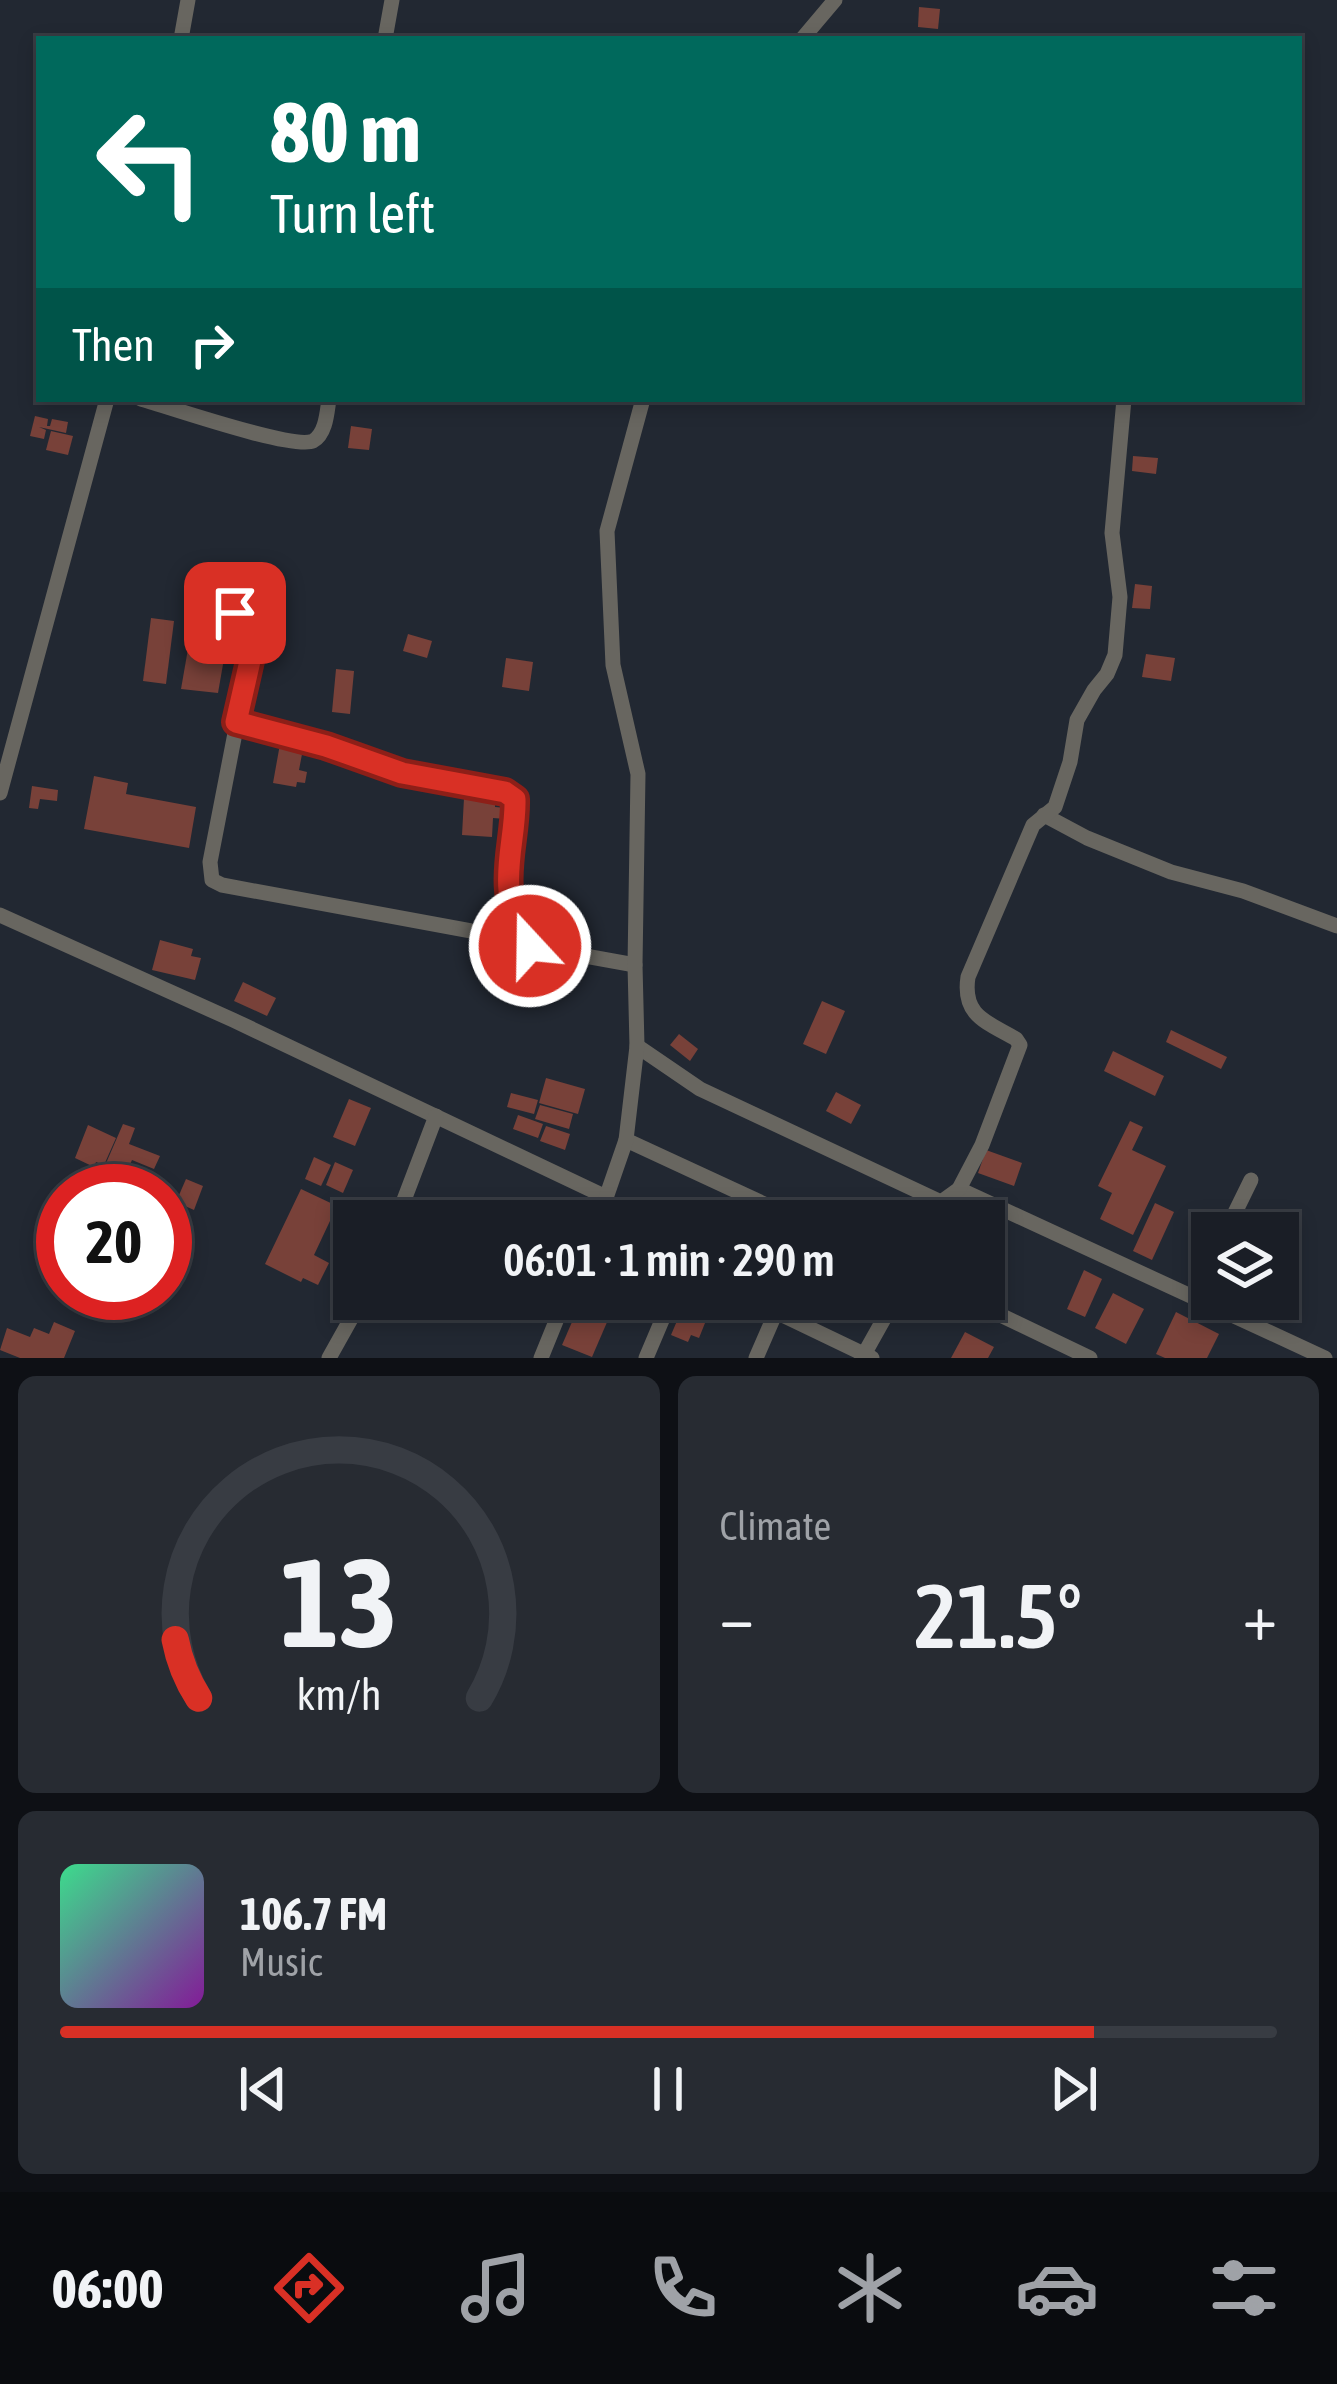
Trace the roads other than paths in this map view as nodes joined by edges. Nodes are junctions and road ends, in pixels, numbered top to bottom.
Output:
1 (188, 0) edge
2 (392, 0) edge
3 (835, 0) edge
4 (182, 36) edge
5 (386, 36) edge
6 (805, 36) edge
7 (106, 402) edge
8 (151, 402) edge
9 (328, 402) edge
10 (642, 402) edge
11 (1124, 402) edge
12 (201, 586) dead end
13 (236, 722) junction
14 (0, 793) edge
15 (1044, 815) junction
16 (0, 915) edge
17 (1337, 926) edge
18 (530, 946) junction
19 (635, 965) junction
20 (637, 1046) junction
21 (436, 1116) junction
22 (626, 1140) junction
23 (1251, 1180) dead end
24 (959, 1189) junction
25 (606, 1197) junction
26 (404, 1200) edge
27 (605, 1200) edge
28 (756, 1200) edge
29 (937, 1200) edge
30 (944, 1200) edge
31 (1235, 1212) edge
32 (1191, 1294) edge
33 (1005, 1317) edge
34 (350, 1320) edge
35 (557, 1320) edge
36 (662, 1320) edge
37 (773, 1320) edge
38 (792, 1320) edge
39 (884, 1320) edge
40 (1245, 1320) edge
41 (866, 1357) edge
42 (329, 1358) edge
43 (541, 1358) edge
44 (646, 1358) edge
45 (756, 1358) edge
46 (1090, 1358) edge
47 (1325, 1358) edge

1 - 4 street
2 - 5 street
3 - 6 street
7 - 14 street
8 - 9 street
10 - 19 street
11 - 15 street
12 - 13 street
13 - 18 street
13 - 18 street
15 - 17 street
15 - 24 street
16 - 21 street
18 - 19 street
19 - 20 street
20 - 22 street
20 - 29 street
21 - 25 street
21 - 26 street
22 - 25 street
22 - 28 street
23 - 31 street
24 - 30 street
24 - 32 street
25 - 27 street
33 - 46 street
34 - 42 street
35 - 43 street
36 - 44 street
37 - 45 street
38 - 41 street
39 - 41 street
40 - 47 street

